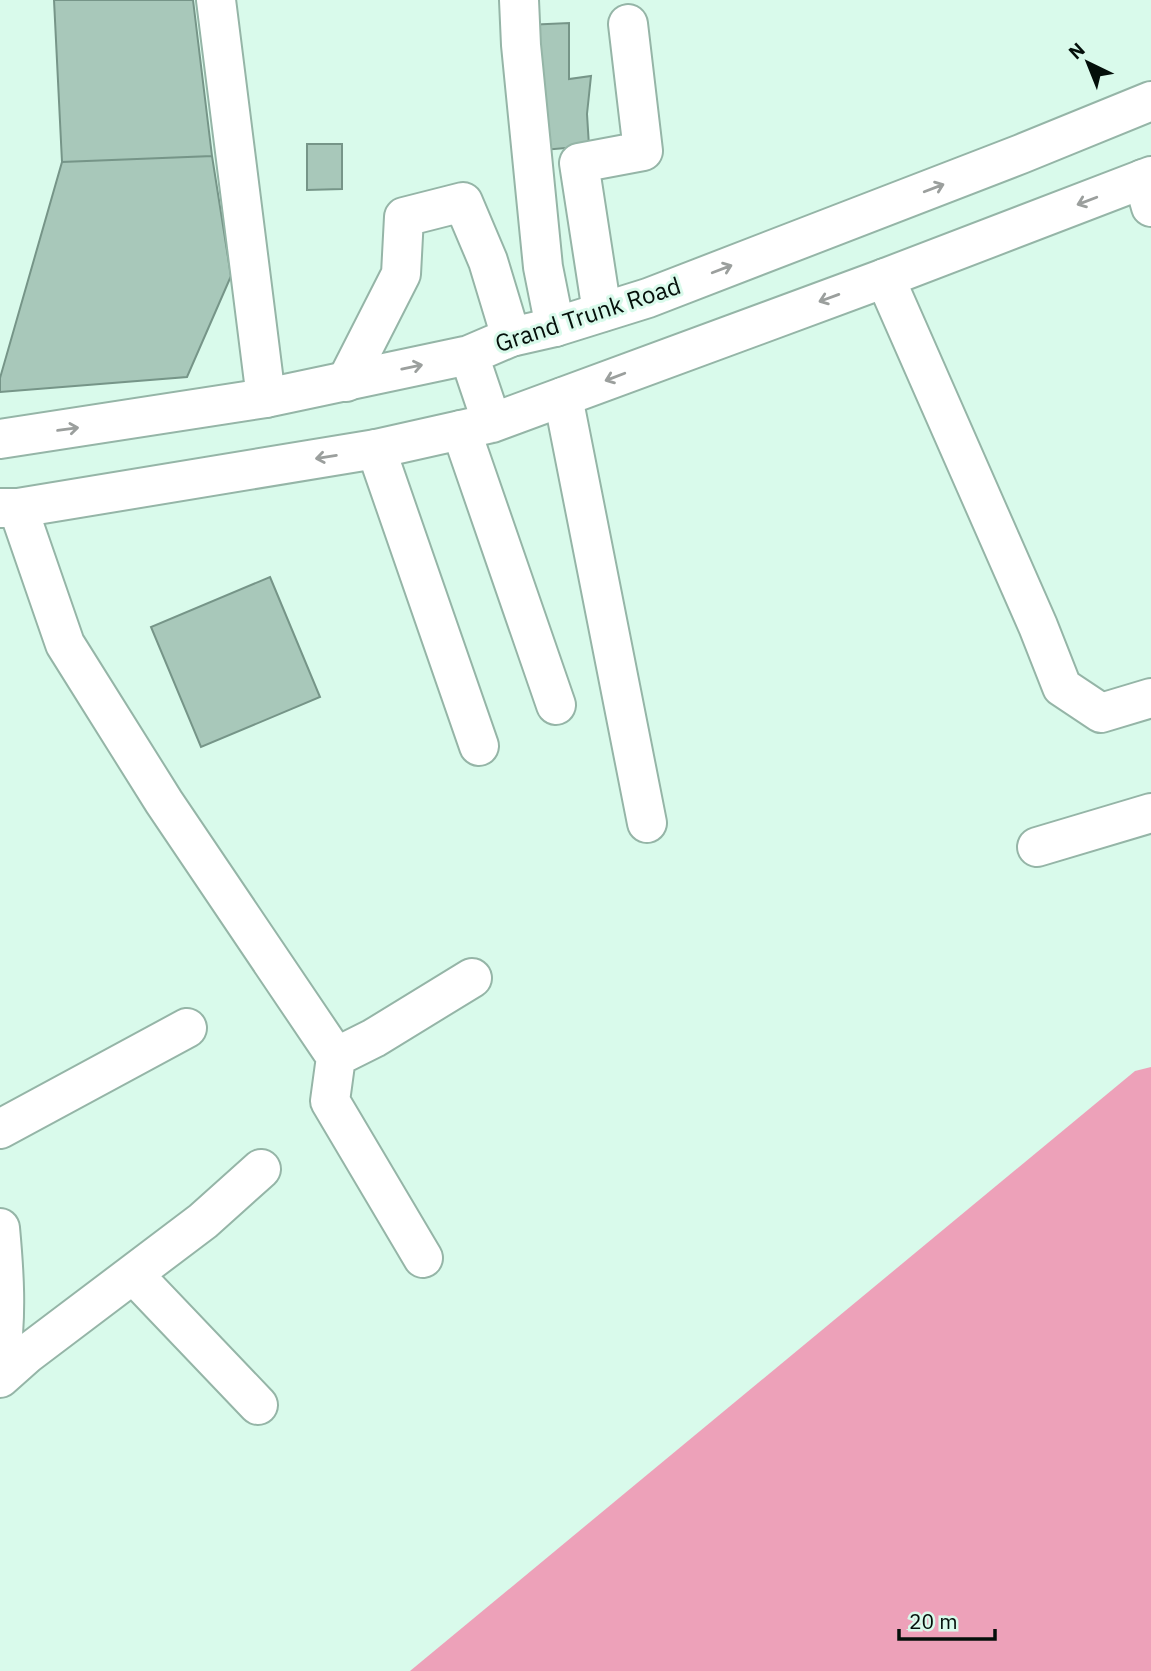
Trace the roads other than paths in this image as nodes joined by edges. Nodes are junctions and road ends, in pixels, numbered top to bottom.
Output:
1 (216, 0) edge
2 (519, 0) edge
3 (628, 24) dead end
4 (1151, 101) edge
5 (1148, 187) edge
6 (885, 278) junction
7 (602, 312) junction
8 (555, 327) junction
9 (511, 337) junction
10 (469, 355) junction
11 (346, 382) junction
12 (563, 397) junction
13 (267, 398) junction
14 (477, 427) junction
15 (0, 439) edge
16 (376, 449) junction
17 (9, 508) edge
18 (1151, 698) edge
19 (556, 705) dead end
20 (479, 746) dead end
21 (1151, 813) edge
22 (646, 823) dead end
23 (1037, 847) dead end
24 (472, 978) dead end
25 (187, 1028) dead end
26 (336, 1057) junction
27 (0, 1129) edge
28 (261, 1169) dead end
29 (0, 1228) edge
30 (423, 1258) dead end
31 (133, 1274) junction
32 (2, 1299) edge
33 (0, 1359) edge
34 (0, 1378) edge
35 (258, 1405) dead end

1 - 13 main road
2 - 8 main road
3 - 7 main road
7 -> 4 main road, Grand Trunk Road
5 -> 6 main road
6 -> 12 main road
6 - 18 main road
7 - 8 main road, Grand Trunk Road
8 - 9 main road, Grand Trunk Road
9 - 10 main road, Grand Trunk Road
9 - 11 main road
11 -> 10 main road, Grand Trunk Road
10 - 14 main road
11 - 13 main road, Grand Trunk Road
12 - 14 main road
12 - 22 main road
15 -> 13 main road, Grand Trunk Road
14 - 16 main road
14 - 19 main road
16 -> 17 main road
16 - 20 main road
17 - 26 main road
21 - 23 main road
24 - 26 main road
25 - 27 main road
26 - 30 main road
28 - 31 main road
29 - 32 main road
31 - 34 main road
31 - 35 main road
32 - 33 main road

